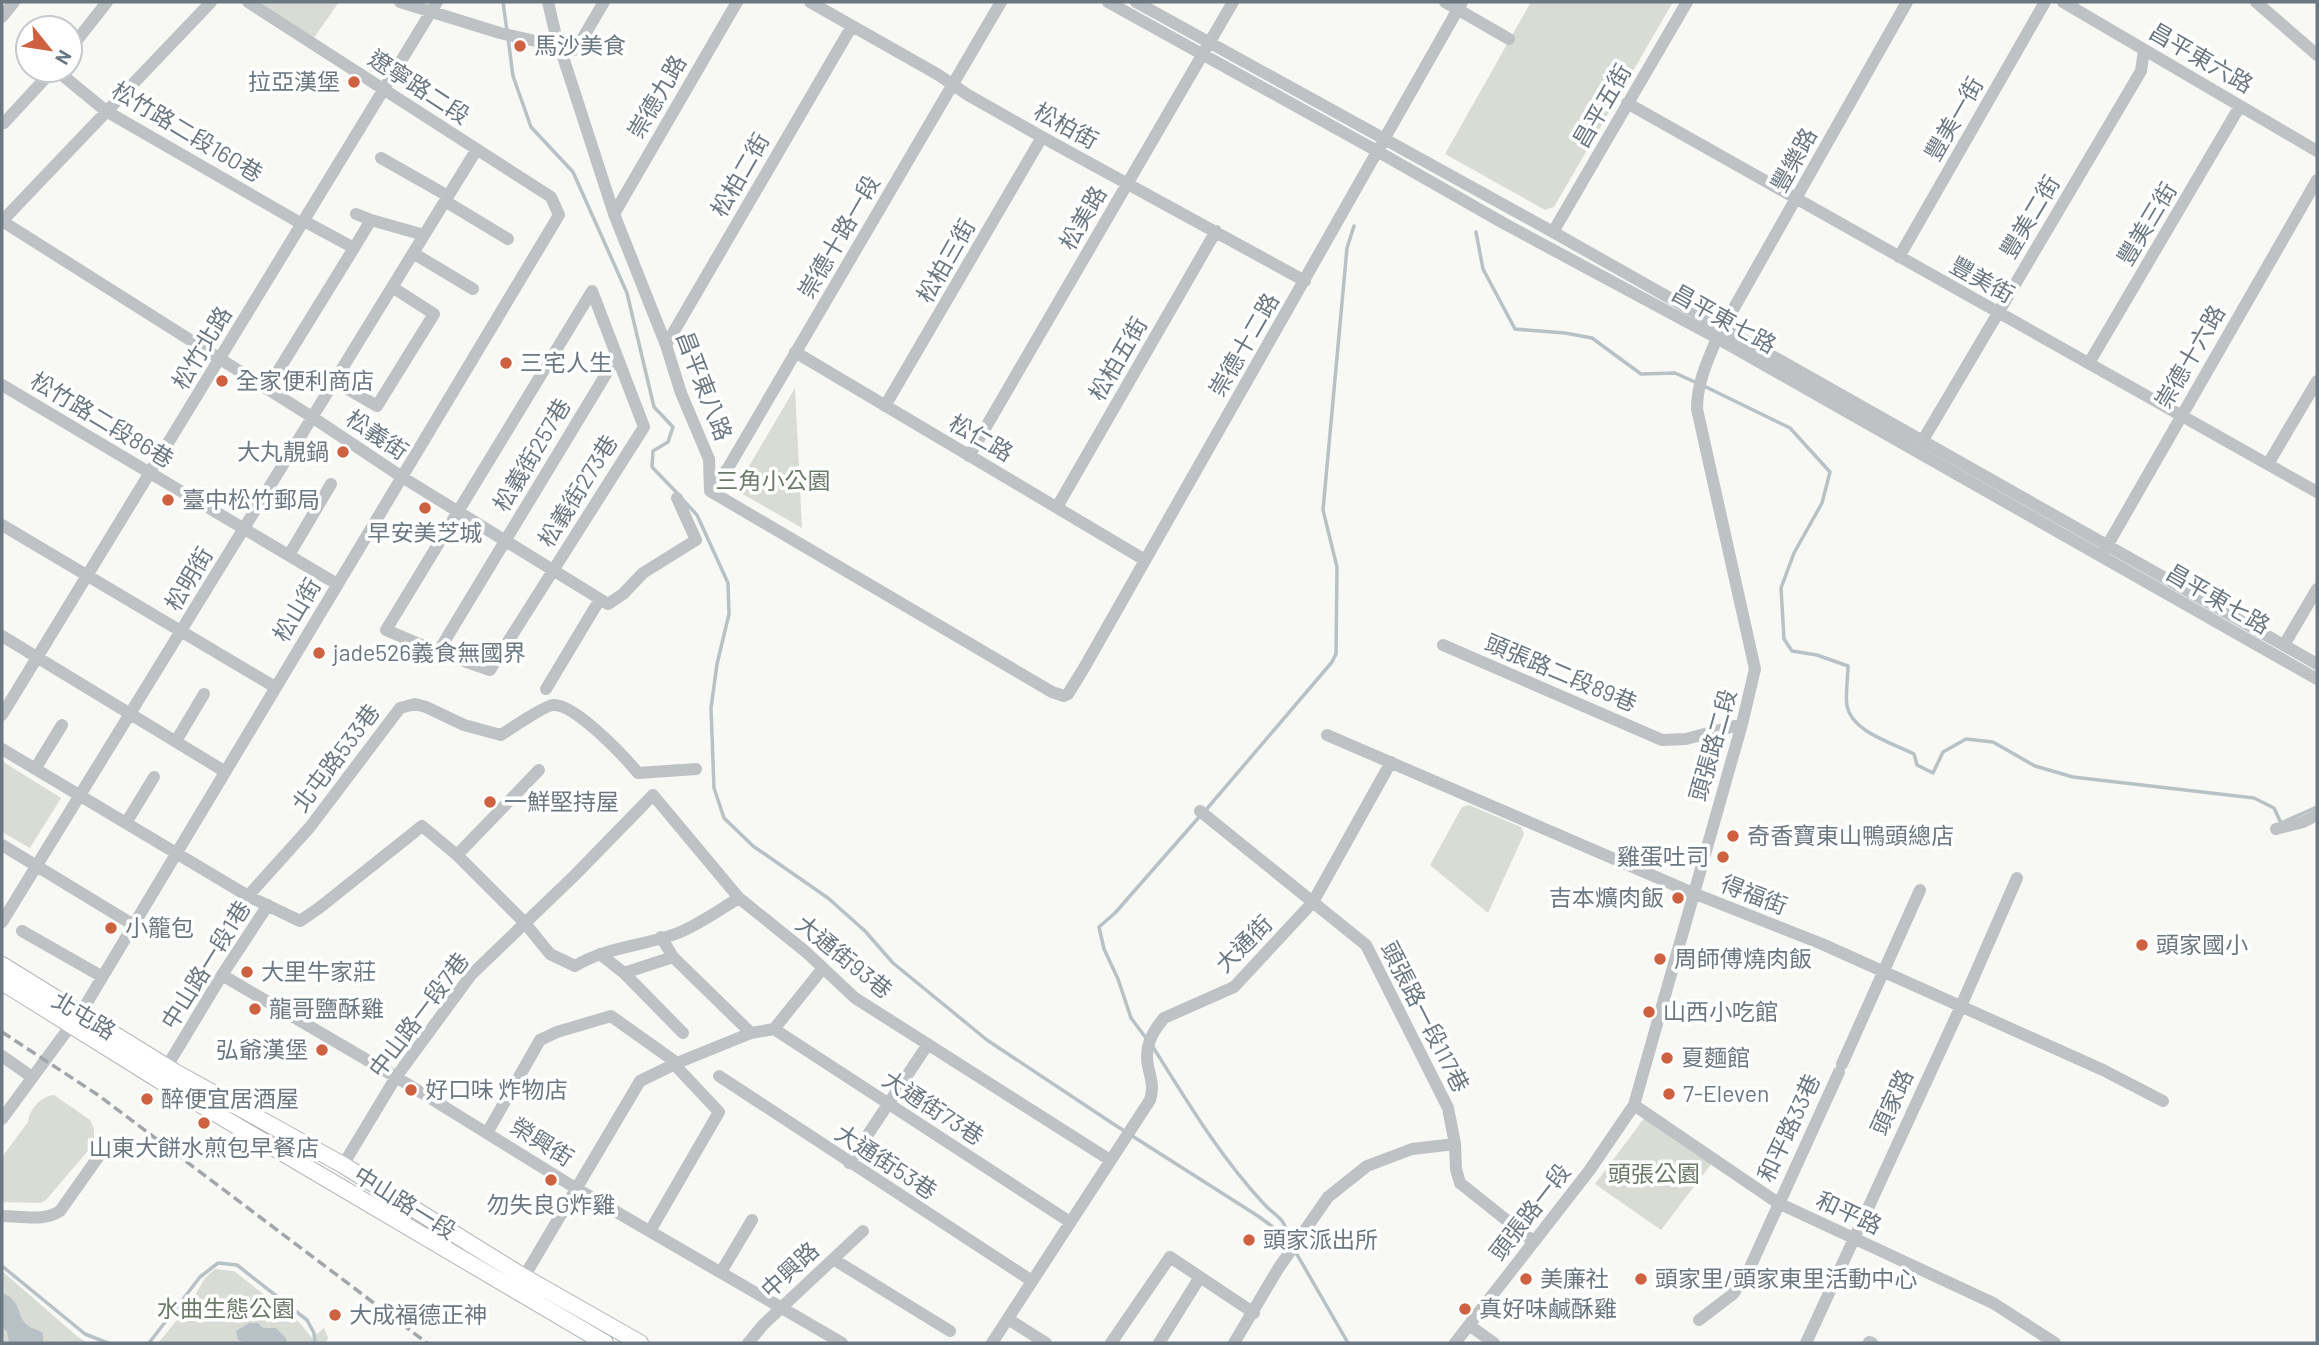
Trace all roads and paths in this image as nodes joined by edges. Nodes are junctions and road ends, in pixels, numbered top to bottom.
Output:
1 (14, 2) edge
2 (107, 2) edge
3 (211, 2) edge
4 (248, 2) edge
5 (400, 2) edge
6 (548, 2) edge
7 (604, 2) edge
8 (737, 2) edge
9 (810, 2) edge
10 (1001, 2) edge
11 (1108, 2) edge
12 (1136, 2) edge
13 (1233, 2) edge
14 (1445, 2) edge
15 (1687, 2) edge
16 (1907, 2) edge
17 (2045, 2) edge
18 (2063, 2) edge
19 (2256, 2) edge
20 (1460, 5) edge
21 (434, 7) edge
22 (2, 17) edge
23 (852, 26) junction
24 (84, 31) edge
25 (1509, 39) dead end
26 (1206, 48) junction
27 (2144, 50) junction
28 (563, 53) junction
29 (2317, 55) edge
30 (41, 84) edge
31 (72, 84) edge
32 (953, 84) junction
33 (384, 89) junction
34 (1627, 103) junction
35 (2241, 106) junction
36 (106, 111) junction
37 (4, 123) dead end
38 (1042, 137) junction
39 (1385, 138) junction
40 (477, 149) junction
41 (1377, 151) junction
42 (2317, 151) edge
43 (381, 158) dead end
44 (2317, 180) edge
45 (1128, 184) junction
46 (446, 199) junction
47 (1796, 199) junction
48 (356, 214) dead end
49 (614, 214) junction
50 (559, 215) joint
51 (371, 220) junction
52 (2, 221) edge
53 (303, 223) junction
54 (1216, 231) junction
55 (1553, 232) junction
56 (424, 235) junction
57 (509, 239) dead end
58 (354, 248) junction
59 (413, 253) junction
60 (1899, 257) junction
61 (1305, 281) junction
62 (392, 287) junction
63 (473, 289) dead end
64 (1998, 312) junction
65 (1721, 333) junction
66 (666, 345) junction
67 (795, 352) junction
68 (617, 356) junction
69 (220, 359) junction
70 (2089, 363) junction
71 (334, 381) junction
72 (2317, 381) edge
73 (2, 385) edge
74 (267, 389) junction
75 (885, 407) junction
76 (2181, 414) junction
77 (312, 417) junction
78 (1923, 440) junction
79 (969, 456) junction
80 (2268, 464) junction
81 (150, 473) junction
82 (402, 477) junction
83 (331, 484) dead end
84 (710, 491) junction
85 (2317, 492) edge
86 (677, 498) dead end
87 (1057, 507) junction
88 (457, 511) junction
89 (2, 525) edge
90 (244, 528) junction
91 (505, 541) junction
92 (2104, 551) junction
93 (289, 555) junction
94 (1146, 560) junction
95 (553, 570) junction
96 (87, 575) junction
97 (337, 584) junction
98 (2317, 589) edge
99 (600, 599) junction
100 (181, 631) junction
101 (2, 636) edge
102 (1443, 645) dead end
103 (2284, 645) junction
104 (438, 652) junction
105 (37, 657) junction
106 (2317, 664) edge
107 (2317, 679) edge
108 (275, 687) junction
109 (546, 689) dead end
110 (204, 694) dead end
111 (130, 714) junction
112 (2, 715) edge
113 (1742, 724) junction
114 (61, 725) dead end
115 (1327, 735) dead end
116 (176, 741) junction
117 (2, 749) edge
118 (1391, 762) junction
119 (35, 769) junction
120 (696, 769) dead end
121 (539, 770) dead end
122 (224, 771) junction
123 (154, 777) dead end
124 (653, 795) joint
125 (80, 796) junction
126 (1200, 811) dead end
127 (2317, 815) edge
128 (126, 823) junction
129 (2276, 829) dead end
130 (2, 845) edge
131 (175, 853) junction
132 (457, 855) junction
133 (37, 866) junction
134 (2017, 878) dead end
135 (1920, 890) dead end
136 (1693, 893) junction
137 (248, 896) junction
138 (739, 898) junction
139 (1313, 902) junction
140 (268, 905) junction
141 (2, 922) edge
142 (524, 922) junction
143 (132, 924) junction
144 (22, 930) dead end
145 (660, 937) junction
146 (600, 954) junction
147 (673, 957) junction
148 (2, 965) edge
149 (823, 968) junction
150 (1884, 971) junction
151 (625, 973) junction
152 (222, 975) junction
153 (101, 976) junction
154 (2, 982) edge
155 (1961, 1006) junction
156 (75, 1020) junction
157 (774, 1029) junction
158 (683, 1033) dead end
159 (751, 1033) junction
160 (928, 1044) junction
161 (2, 1056) edge
162 (675, 1064) junction
163 (163, 1073) junction
164 (719, 1076) dead end
165 (32, 1077) junction
166 (396, 1077) junction
167 (2163, 1101) dead end
168 (888, 1104) junction
169 (1634, 1105) junction
170 (2, 1119) edge
171 (487, 1133) junction
172 (1455, 1144) junction
173 (106, 1146) dead end
174 (1111, 1160) junction
175 (849, 1163) junction
176 (343, 1165) junction
177 (577, 1189) junction
178 (1778, 1203) junction
179 (2, 1216) edge
180 (752, 1220) dead end
181 (1070, 1222) junction
182 (650, 1231) junction
183 (863, 1231) dead end
184 (1853, 1239) junction
185 (1534, 1242) junction
186 (833, 1259) junction
187 (721, 1272) junction
188 (524, 1277) junction
189 (1200, 1277) junction
190 (1032, 1281) junction
191 (516, 1292) junction
192 (781, 1307) junction
193 (1254, 1312) junction
194 (1008, 1319) junction
195 (1699, 1320) dead end
196 (1469, 1325) junction
197 (950, 1331) dead end
198 (605, 1343) edge
199 (640, 1343) edge
200 (748, 1343) edge
201 (842, 1343) edge
202 (992, 1343) edge
203 (1046, 1343) edge
204 (1111, 1343) edge
205 (1159, 1343) edge
206 (1234, 1343) edge
207 (1455, 1343) edge
208 (1494, 1343) edge
209 (1806, 1343) edge
210 (2055, 1343) edge

1 - 22 street
2 - 24 street
3 - 36 street
4 - 33 street, 遼寧路二段
5 - 21 street
6 - 28 street, 昌平東八路
7 - 28 street
8 - 49 street, 崇德九路
9 - 23 street, 松柏街
10 - 32 street, 崇德十路一段
11 - 26 street, 昌平東七路
12 - 26 street, 昌平東七路
13 - 26 street, 松美路
14 - 20 street
15 - 34 street, 昌平五街
16 - 47 street, 豐樂路
17 - 60 street, 豐美一街
18 - 27 street, 昌平東六路
19 - 29 street
20 - 25 street
20 - 39 street, 崇德十二路
21 - 28 street
21 - 33 street, 松竹北路
23 - 32 street, 松柏街
23 - 66 street, 松柏二街
26 - 39 street, 昌平東七路
26 - 41 street, 昌平東七路
26 - 45 street, 松美路
27 - 35 street, 昌平東六路
27 - 64 street, 豐美二街
28 - 49 street, 昌平東八路
30 - 37 street
31 - 36 street, 松竹路二段160巷
32 - 38 street, 松柏街
32 - 67 street, 崇德十路一段
33 - 40 street, 遼寧路二段
33 - 53 street, 松竹北路
34 - 47 street, 豐美街
34 - 55 street, 昌平五街
35 - 42 street, 昌平東六路
35 - 70 street, 豐美三街
36 - 52 street
36 - 53 street, 松竹路二段160巷
38 - 45 street, 松柏街
38 - 75 street, 松柏三街
39 - 41 street, 崇德十二路
39 - 55 street, 昌平東七路
40 - 46 street, 松明街
40 - 50 street, 遼寧路二段
41 - 61 street, 崇德十二路
41 - 65 street, 昌平東七路
43 - 46 street
44 - 76 street, 崇德十六路
45 - 54 street, 松柏街
45 - 79 street, 松美路
46 - 56 street, 松明街
46 - 57 street
47 - 60 street, 豐美街
47 - 65 street, 豐樂路
48 - 51 street
49 - 66 street, 昌平東八路
50 - 82 street, 松山街
51 - 56 street
51 - 58 street
52 - 69 street, 松義街
53 - 58 street, 松竹路二段160巷
53 - 69 street, 松竹北路
54 - 61 street, 松柏街
54 - 87 street, 松柏五街
55 - 65 street, 昌平東七路
56 - 59 street, 松明街
58 - 74 street
59 - 62 street, 松明街
59 - 63 street
60 - 64 street, 豐美街
61 - 94 street, 崇德十二路
62 - 71 street, 松明街
62 - 71 street
64 - 70 street, 豐美街
64 - 78 street, 豐美二街
65 - 78 street, 昌平東七路
65 - 92 street, 昌平東七路
65 - 113 street, 頭張路二段
66 - 84 street, 昌平東八路
67 - 75 street, 松仁路
67 - 84 street, 崇德十路一段
68 - 88 street
68 - 91 street, 松義街257巷
68 - 95 street, 松義街273巷
69 - 74 street, 松義街
69 - 81 street, 松竹北路
70 - 76 street, 豐美街
71 - 77 street, 松明街
72 - 80 street
73 - 81 street, 松竹路二段86巷
74 - 77 street, 松義街
75 - 79 street, 松仁路
76 - 80 street, 豐美街
76 - 92 street, 崇德十六路
77 - 82 street, 松義街
77 - 90 street, 松明街
78 - 92 street, 昌平東七路
79 - 87 street, 松仁路
80 - 85 street, 豐美街
81 - 90 street, 松竹路二段86巷
81 - 96 street, 松竹北路
82 - 88 street, 松義街
82 - 97 street, 松山街
83 - 93 street
84 - 94 street, 崇德十二路
86 - 99 street
87 - 94 street, 松仁路
88 - 91 street, 松義街
88 - 104 street
89 - 96 street
90 - 93 street, 松竹路二段86巷
90 - 100 street, 松明街
91 - 95 street, 松義街
91 - 104 street, 松義街257巷
92 - 103 street, 昌平東七路
92 - 107 street, 昌平東七路
93 - 97 street, 松竹路二段86巷
95 - 99 street, 松義街
95 - 104 street
96 - 100 street
96 - 105 street, 松竹北路
97 - 108 street, 松山街
98 - 103 street
99 - 109 street
100 - 108 street
100 - 111 street, 松明街
101 - 105 street
102 - 113 street, 頭張路二段89巷
103 - 106 street, 昌平東七路
105 - 111 street
105 - 112 street, 松竹北路
108 - 122 street, 松山街
110 - 116 street
111 - 116 street
111 - 125 street, 松明街
113 - 136 street, 頭張路二段
114 - 119 street
115 - 118 street, 得福街
116 - 122 street
117 - 119 street
118 - 136 street, 得福街
118 - 139 street, 大通街
119 - 125 street
120 - 137 street, 北屯路533巷
121 - 132 street
122 - 131 street, 松山街
123 - 128 street
124 - 138 street, 大通街93巷
124 - 142 street, 中山路一段7巷
125 - 128 street
125 - 133 street, 松明街
126 - 139 street, 頭張路一段117巷
127 - 129 street
128 - 131 street
130 - 133 street
131 - 137 street
131 - 143 street, 松山街
132 - 140 street, 中山路一段1巷
132 - 142 street, 中山路一段1巷
133 - 141 street, 松明街
133 - 143 street
134 - 155 street, 頭家路
135 - 150 street, 和平路33巷
136 - 150 street, 得福街
136 - 169 street, 頭張路二段
137 - 140 street
138 - 145 street
138 - 149 street, 大通街93巷
139 - 172 street, 頭張路一段117巷
139 - 174 street, 大通街
140 - 152 street, 中山路一段1巷
142 - 146 street, 中山路一段1巷
142 - 166 street, 中山路一段7巷
143 - 153 street, 松山街
144 - 153 street
145 - 146 street
145 - 147 street
146 - 151 street
147 - 151 street
147 - 159 street
148 - 156 main road, 北屯路
149 - 157 street
149 - 160 street, 大通街93巷
150 - 155 street, 得福街
150 - 178 street, 和平路33巷
151 - 158 street
152 - 163 street, 中山路一段1巷
152 - 166 street, 榮興街
153 - 156 street, 松山街
154 - 156 main road, 北屯路
155 - 167 street, 得福街
155 - 184 street, 頭家路
156 - 163 main road, 北屯路
156 - 165 street, 松山街
157 - 159 street
157 - 168 street, 大通街73巷
159 - 162 street
160 - 168 street
160 - 174 street, 大通街93巷
161 - 165 street
162 - 171 street
162 - 177 street
162 - 182 street
163 - 176 main road, 中山路一段
163 - 191 main road, 中山路一段
164 - 175 street, 大通街53巷
165 - 170 street, 松山街
166 - 171 street, 榮興街
166 - 176 street, 中山路一段7巷
168 - 175 street
168 - 181 street, 大通街73巷
169 - 178 street, 和平路
169 - 185 street, 頭張路一段
171 - 177 street, 榮興街
172 - 185 street, 頭張路一段117巷
172 - 193 street
173 - 179 street
174 - 181 street, 大通街
175 - 190 street, 大通街53巷
176 - 188 main road, 中山路一段
177 - 182 street, 榮興街
177 - 188 street
178 - 184 street, 和平路
178 - 195 street, 和平路33巷
180 - 187 street
181 - 190 street, 大通街
182 - 187 street, 榮興街
183 - 186 street, 中興路
184 - 209 street, 頭家路
184 - 210 street, 和平路
185 - 196 street, 頭張路一段
186 - 192 street, 中興路
186 - 197 street
187 - 192 street, 榮興街
188 - 191 street
188 - 199 main road, 中山路一段
189 - 193 street
189 - 204 street
189 - 205 street
190 - 194 street, 大通街
191 - 198 main road, 中山路一段
192 - 200 street, 中興路
192 - 201 street, 榮興街
193 - 206 street
194 - 202 street, 大通街
194 - 203 street
196 - 207 street, 頭張路一段
196 - 208 street

